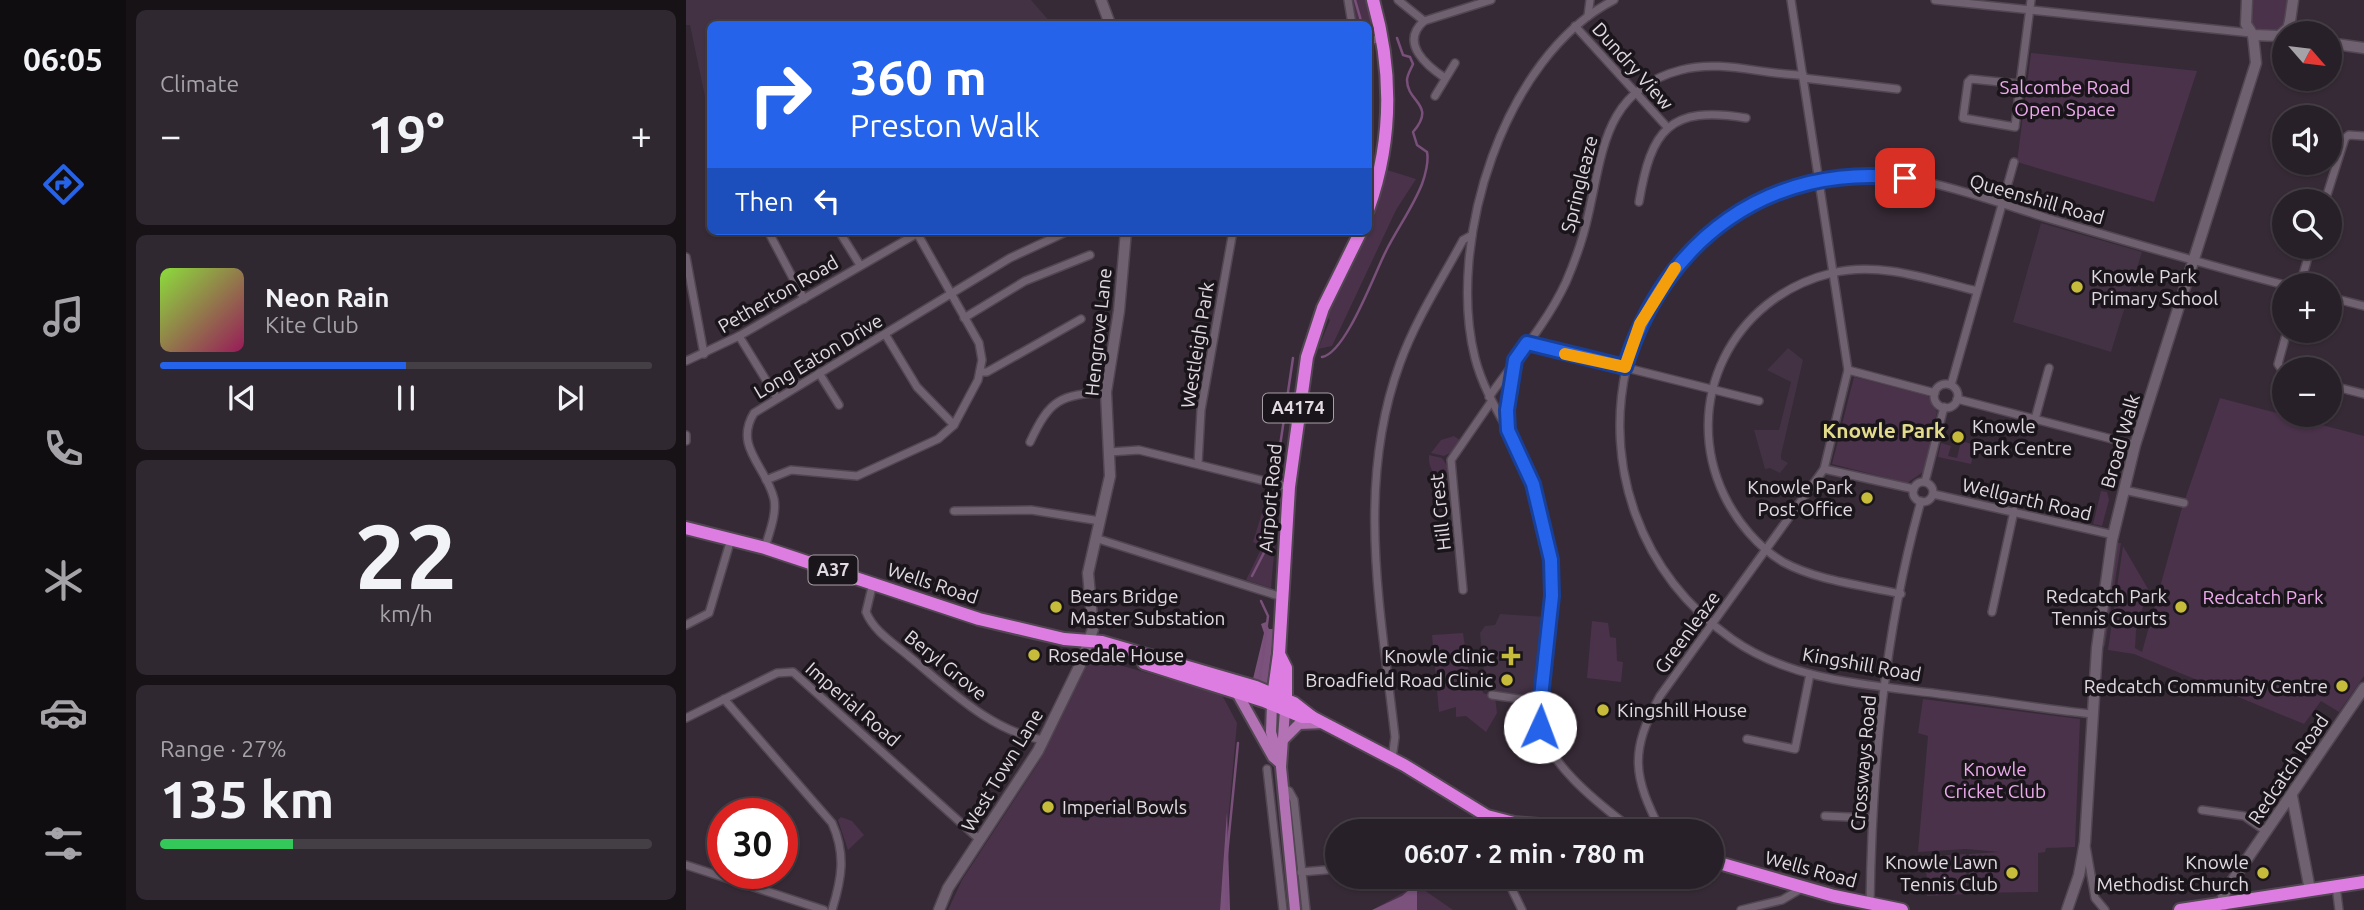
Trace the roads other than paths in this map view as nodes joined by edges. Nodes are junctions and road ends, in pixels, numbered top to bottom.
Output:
1 (1101, 0) edge
2 (1348, 0) edge
3 (1373, 0) edge
4 (1398, 0) edge
5 (1465, 0) edge
6 (1491, 0) edge
7 (1590, 0) edge
8 (1614, 0) edge
9 (1791, 0) edge
10 (1934, 0) edge
11 (2031, 0) edge
12 (2247, 0) edge
13 (2293, 0) edge
14 (1468, 9) junction
15 (2029, 11) junction
16 (1588, 16) junction
17 (2245, 16) junction
18 (1109, 21) edge
19 (1352, 21) edge
20 (1424, 21) junction
21 (2290, 21) edge
22 (1575, 26) junction
23 (2232, 32) junction
24 (2252, 34) junction
25 (2272, 35) edge
26 (1382, 38) junction
27 (1372, 40) edge
28 (2272, 44) edge
29 (2342, 45) edge
30 (2364, 48) edge
31 (1455, 63) dead end
32 (2256, 63) junction
33 (1803, 77) junction
34 (1446, 78) junction
35 (2020, 84) junction
36 (1897, 89) dead end
37 (1636, 93) junction
38 (1435, 96) dead end
39 (1746, 118) dead end
40 (1668, 128) junction
41 (2364, 136) edge
42 (2014, 162) dead end
43 (1819, 180) junction
44 (2329, 189) edge
45 (1372, 197) edge
46 (1639, 202) dead end
47 (2001, 204) junction
48 (770, 235) edge
49 (841, 235) edge
50 (914, 235) edge
51 (920, 235) edge
52 (1060, 235) edge
53 (1126, 235) edge
54 (1232, 235) edge
55 (1359, 235) edge
56 (1472, 235) junction
57 (1090, 255) dead end
58 (686, 257) edge
59 (2194, 260) junction
60 (860, 265) junction
61 (1834, 272) junction
62 (2272, 281) edge
63 (1977, 292) junction
64 (950, 295) junction
65 (804, 299) junction
66 (2342, 300) edge
67 (2364, 306) edge
68 (964, 318) junction
69 (1081, 319) dead end
70 (885, 334) junction
71 (739, 335) junction
72 (1527, 343) junction
73 (704, 354) junction
74 (1515, 360) junction
75 (686, 361) edge
76 (1625, 367) junction
77 (2049, 368) dead end
78 (1848, 370) junction
79 (980, 372) junction
80 (820, 373) junction
81 (1951, 384) junction
82 (2342, 388) edge
83 (1711, 389) junction
84 (1106, 392) junction
85 (1935, 393) junction
86 (2364, 394) edge
87 (777, 398) junction
88 (1490, 400) junction
89 (1957, 400) junction
90 (1759, 401) dead end
91 (839, 405) dead end
92 (1944, 407) junction
93 (2035, 419) junction
94 (954, 425) junction
95 (1508, 430) junction
96 (686, 435) edge
97 (686, 441) edge
98 (1030, 442) dead end
99 (2135, 445) junction
100 (1109, 452) junction
101 (1198, 464) junction
102 (1824, 469) junction
103 (766, 480) junction
104 (1925, 482) junction
105 (1289, 487) junction
106 (1914, 489) junction
107 (2124, 490) junction
108 (1933, 494) junction
109 (1921, 501) junction
110 (2184, 503) dead end
111 (954, 511) dead end
112 (2014, 512) junction
113 (1100, 521) junction
114 (686, 528) edge
115 (2114, 535) junction
116 (731, 538) junction
117 (1095, 538) junction
118 (765, 548) junction
119 (1766, 550) junction
120 (873, 583) junction
121 (1463, 590) dead end
122 (1900, 594) junction
123 (1282, 597) junction
124 (1992, 612) dead end
125 (1712, 624) junction
126 (686, 625) edge
127 (1088, 643) junction
128 (1279, 654) junction
129 (1810, 674) junction
130 (1274, 677) junction
131 (1885, 686) junction
132 (1256, 687) junction
133 (1236, 691) junction
134 (2363, 693) edge
135 (1492, 695) dead end
136 (724, 699) junction
137 (1279, 702) junction
138 (1540, 702) junction
139 (2092, 714) junction
140 (686, 718) edge
141 (1318, 720) junction
142 (1284, 739) junction
143 (1747, 739) dead end
144 (1044, 740) junction
145 (1280, 758) junction
146 (1392, 759) junction
147 (1267, 769) dead end
148 (1282, 787) junction
149 (2292, 796) junction
150 (2283, 809) junction
151 (2202, 810) dead end
152 (2297, 810) junction
153 (1285, 815) junction
154 (1273, 816) junction
155 (1487, 816) junction
156 (1825, 816) dead end
157 (1872, 818) junction
158 (1487, 819) edge
159 (1499, 819) edge
160 (1619, 819) edge
161 (1655, 819) edge
162 (2267, 832) junction
163 (980, 840) junction
164 (2085, 842) junction
165 (1724, 864) edge
166 (686, 865) edge
167 (1325, 870) edge
168 (1301, 872) junction
169 (2364, 881) edge
170 (2336, 886) junction
171 (1804, 887) junction
172 (1512, 889) edge
173 (2310, 890) junction
174 (1870, 905) junction
175 (2225, 905) junction
176 (2204, 909) edge
177 (824, 910) edge
178 (832, 910) edge
179 (939, 910) edge
180 (1283, 910) edge
181 (1295, 910) edge
182 (1306, 910) edge
183 (1522, 910) edge
184 (1741, 910) edge
185 (1902, 910) edge
186 (2067, 910) edge
187 (2105, 910) edge
188 (2180, 910) edge
189 (2339, 910) edge

1 - 18 street
2 - 19 street
3 - 26 highway
4 - 20 street
5 - 14 street
6 - 14 street
7 - 16 street
8 - 16 street
9 - 33 street
10 - 15 street
11 - 15 street
12 - 17 street
13 - 21 street
14 - 20 street
15 - 23 street
15 - 35 street
16 - 22 street
17 - 23 street
17 - 24 street, Broad Walk
20 - 34 street
22 - 37 street, Dundry View
22 - 56 street
23 - 24 street
24 - 25 street
24 - 32 street, Broad Walk
26 - 27 street
26 - 45 highway
28 - 32 street, Broad Walk
29 - 30 street
31 - 34 street
32 - 59 street, Broad Walk
33 - 36 street, Springleaze
33 - 37 street, Springleaze
33 - 43 street
34 - 38 street
35 - 35 street
37 - 40 street, Dundry View
37 - 72 street, Springleaze
39 - 40 street, Dundry View
40 - 46 street, Dundry View
41 - 44 street
42 - 47 street
43 - 47 street, Queenshill Road
43 - 61 street
43 - 76 street, Queenshill Road
47 - 59 street, Queenshill Road
47 - 63 street
48 - 65 street
49 - 60 street
50 - 60 street, Petherton Road
51 - 64 street
52 - 64 street, Long Eaton Drive
53 - 84 street, Hengrove Lane
54 - 101 street, Westleigh Park
55 - 105 highway, Airport Road / A4174
56 - 88 street
56 - 146 street
57 - 68 street
58 - 73 street
59 - 62 street, Queenshill Road
59 - 99 street, Broad Walk
60 - 65 street, Petherton Road
61 - 63 street
61 - 78 street
61 - 83 street
63 - 81 street
64 - 68 street
64 - 70 street, Long Eaton Drive
65 - 71 street, Petherton Road
66 - 67 street
68 - 79 street
69 - 79 street
70 - 80 street, Long Eaton Drive
70 - 94 street
71 - 73 street, Petherton Road
71 - 87 street
72 - 74 street, Springleaze
72 - 76 street
73 - 75 street, Petherton Road
74 - 88 street, Springleaze
74 - 95 street
76 - 83 street
76 - 125 street, Kingshill Road
77 - 93 street
78 - 85 street
78 - 102 street
79 - 94 street
80 - 87 street, Long Eaton Drive
80 - 91 street
81 - 85 street
81 - 89 street
82 - 86 street
83 - 90 street
83 - 119 street
84 - 98 street
84 - 100 street, Hengrove Lane
85 - 92 street
87 - 103 street, Long Eaton Drive
88 - 95 street
88 - 121 street, Hill Crest
89 - 92 street
89 - 93 street
92 - 104 street
93 - 99 street
94 - 103 street
95 - 138 street
96 - 97 street
99 - 107 street, Broad Walk
100 - 101 street
100 - 113 street, Hengrove Lane
101 - 105 street
102 - 106 street
102 - 119 street, Greenleaze
103 - 118 street, Long Eaton Drive
104 - 106 street
104 - 108 street
105 - 123 highway, Airport Road / A4174
106 - 109 street
107 - 110 street
107 - 115 street, Broad Walk
108 - 109 street
108 - 112 street, Wellgarth Road
109 - 122 street, Crossways Road
111 - 113 street
112 - 115 street, Wellgarth Road
112 - 124 street
113 - 117 street, Hengrove Lane
114 - 116 highway, Wells Road / A37
115 - 139 street, Broad Walk
116 - 118 highway, Wells Road / A37
116 - 126 street
117 - 123 street
117 - 127 street, Hengrove Lane
118 - 120 highway, Wells Road / A37
119 - 122 street
119 - 125 street, Greenleaze
120 - 127 highway, Wells Road / A37
120 - 144 street, Beryl Grove
122 - 131 street, Crossways Road
123 - 128 highway, Airport Road / A4174
125 - 129 street, Kingshill Road
125 - 161 street, Greenleaze
127 - 132 highway, Wells Road / A37
127 - 133 highway, Wells Road / A37
127 - 144 street, West Town Lane
128 - 130 highway, Airport Road / A4174
128 - 137 highway, Airport Road / A4174
129 - 131 street, Kingshill Road
129 - 143 street
130 - 132 highway
130 - 137 highway, Airport Road / A4174
131 - 139 street, Kingshill Road
131 - 157 street, Crossways Road
132 - 137 highway, Wells Road / A37
133 - 137 highway, Wells Road / A37
133 - 145 main road
134 - 149 street, Redcatch Road
135 - 138 street
136 - 140 street, Imperial Road
136 - 163 street, Imperial Road
136 - 178 street
137 - 141 highway, Wells Road / A37
137 - 142 main road, A4174
137 - 145 main road, A4174
138 - 160 street
139 - 164 street, Broad Walk
141 - 142 main road
141 - 146 highway, Wells Road / A37
142 - 145 main road, A4174
144 - 163 street, West Town Lane
145 - 148 main road, A4174
146 - 155 highway, Wells Road / A37
147 - 154 street
148 - 153 main road, A4174
148 - 168 street
149 - 150 street, Redcatch Road
149 - 152 street
150 - 152 street
150 - 162 street, Redcatch Road
151 - 162 street
152 - 173 street
153 - 154 street
153 - 181 main road, A4174
154 - 180 street
155 - 158 street
155 - 159 highway, Wells Road / A37
156 - 157 street
157 - 174 street, Crossways Road
162 - 175 street, Redcatch Road
163 - 179 street, West Town Lane
164 - 186 street, Broad Walk
164 - 187 street, Broad Walk
165 - 171 highway, Wells Road
166 - 177 street
167 - 168 street
168 - 182 street
169 - 170 highway
170 - 173 highway
170 - 189 street
171 - 174 highway, Wells Road
171 - 184 street
172 - 183 street
173 - 175 highway
174 - 185 highway, Wells Road
175 - 176 highway
176 - 188 highway

